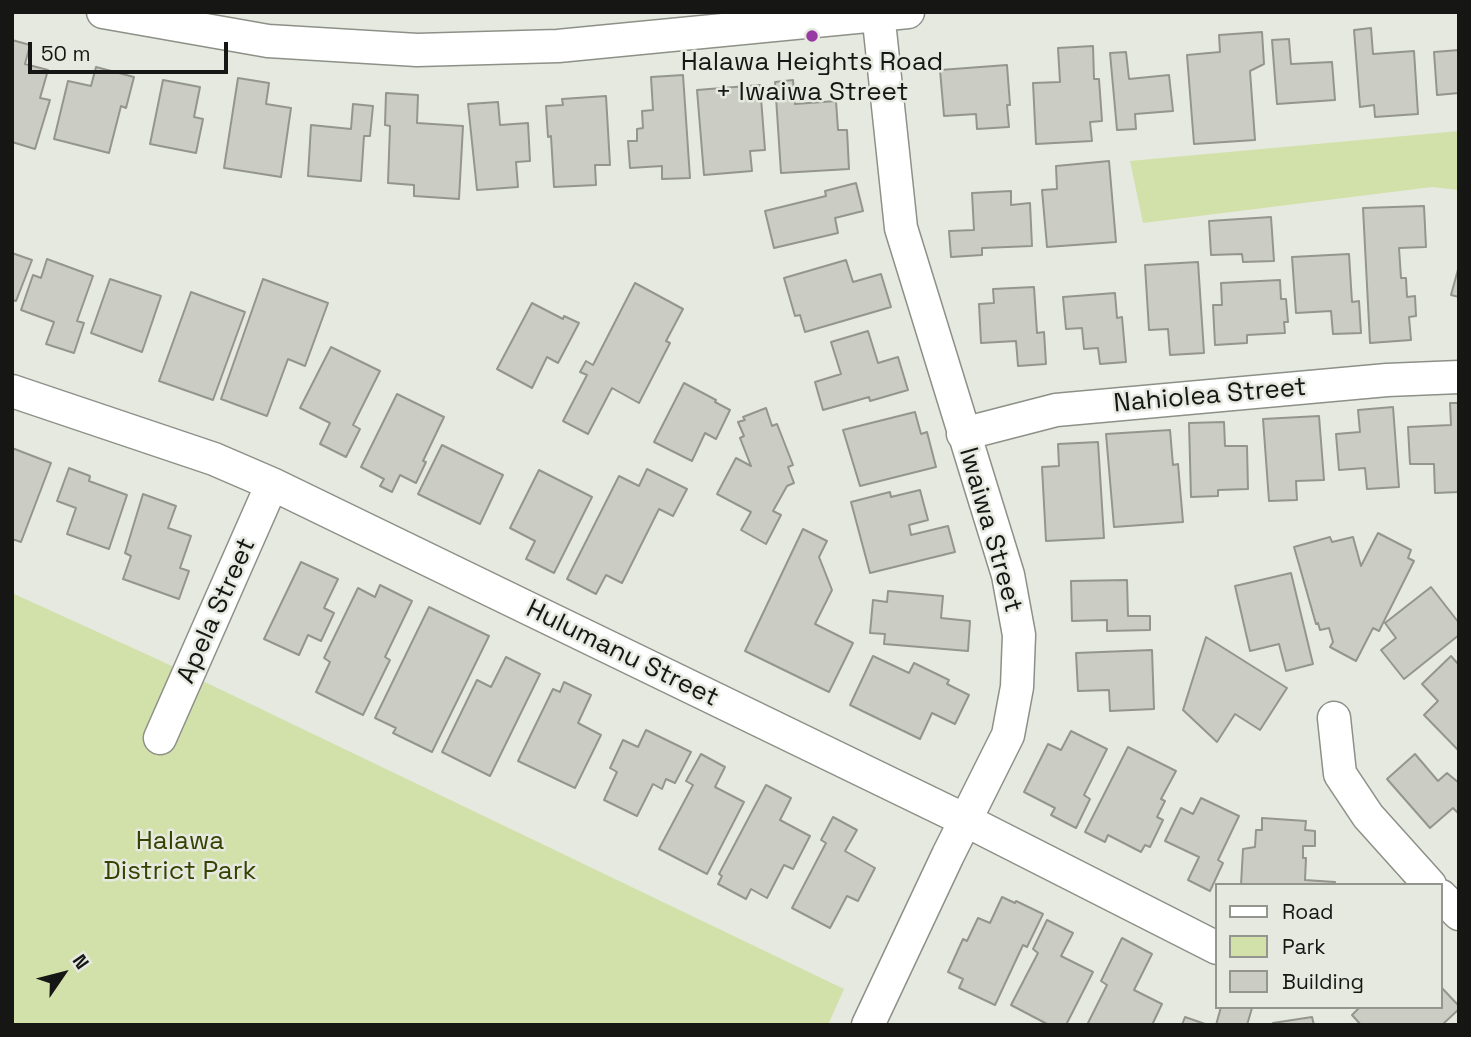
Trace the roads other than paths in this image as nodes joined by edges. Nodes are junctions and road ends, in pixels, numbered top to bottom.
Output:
1 (103, 12) edge
2 (888, 13) edge
3 (1459, 377) edge
4 (12, 391) edge
5 (963, 434) junction
6 (272, 484) junction
7 (1334, 718) dead end
8 (160, 738) dead end
9 (965, 820) junction
10 (1430, 883) edge
11 (1216, 947) edge
12 (868, 1025) edge

1 - 2 street
2 - 5 street, Iwaiwa Street
3 - 5 street, Nahiolea Street
4 - 6 street, Hulumanu Street
5 - 9 street, Iwaiwa Street
6 - 8 street, Apela Street
6 - 9 street, Hulumanu Street
7 - 10 street
9 - 11 street, Hulumanu Street
9 - 12 street, Iwaiwa Street

